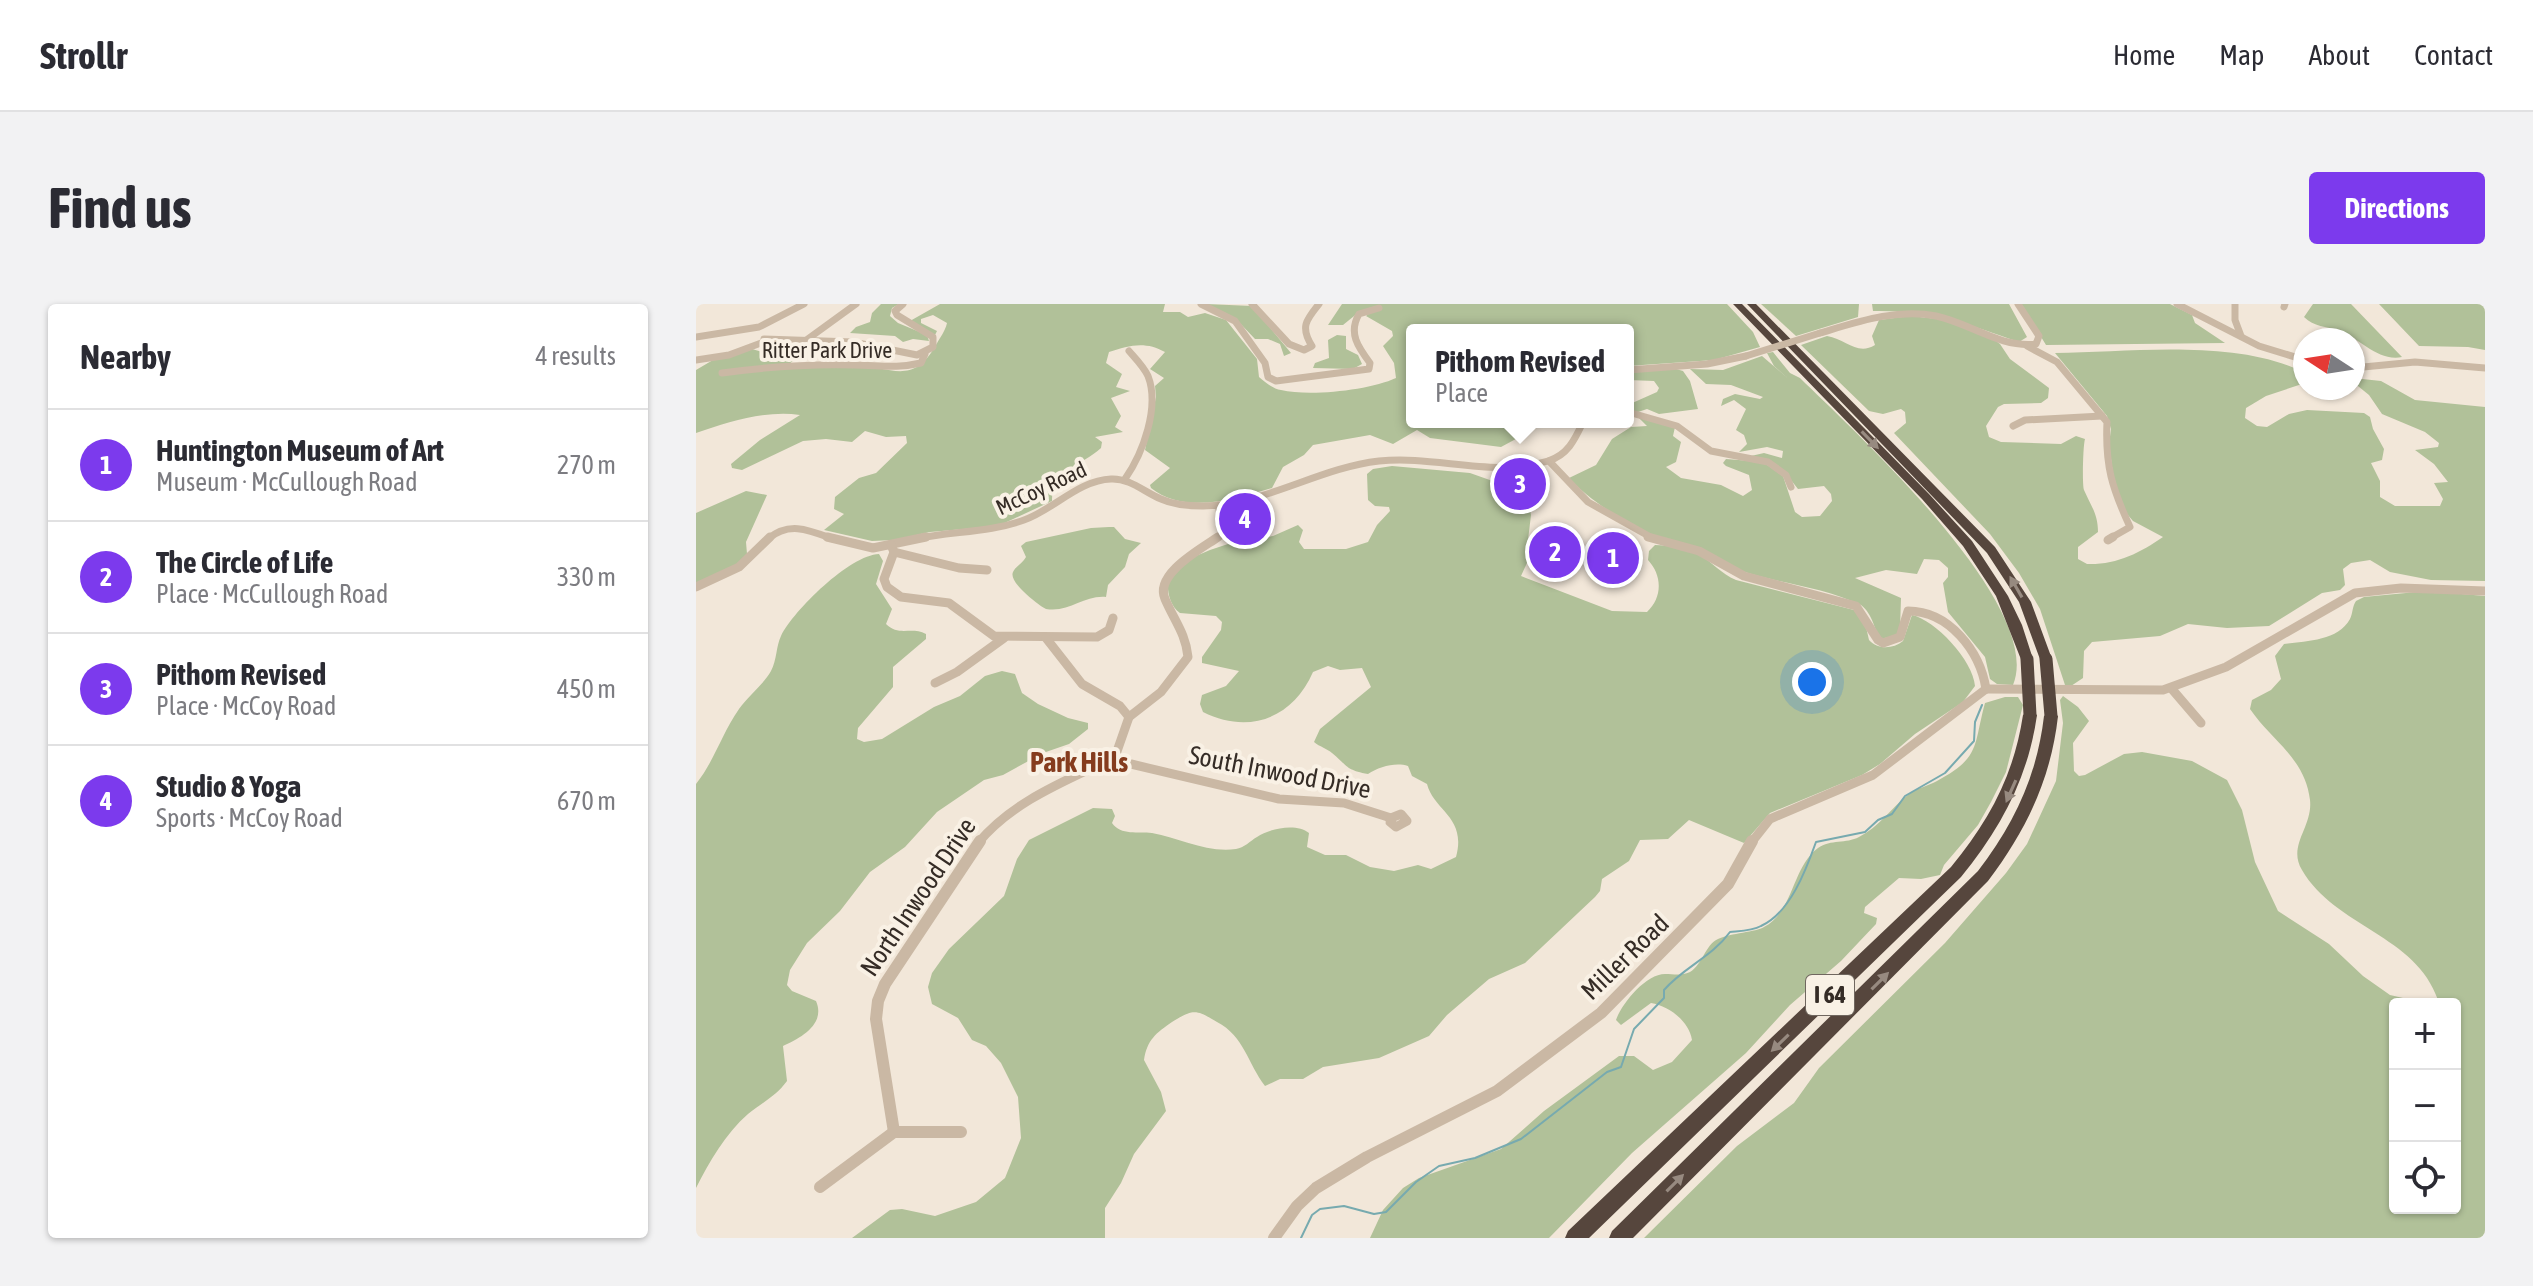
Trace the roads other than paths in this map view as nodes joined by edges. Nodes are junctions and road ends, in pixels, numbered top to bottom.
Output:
1 (804, 304) edge
2 (856, 304) edge
3 (903, 304) edge
4 (1201, 304) edge
5 (1252, 304) edge
6 (1319, 304) edge
7 (1737, 304) edge
8 (1751, 304) edge
9 (2018, 304) edge
10 (2177, 304) edge
11 (2235, 304) edge
12 (1379, 308) dead end
13 (696, 337) edge
14 (2241, 337) junction
15 (805, 341) junction
16 (2027, 346) junction
17 (1129, 351) dead end
18 (925, 354) junction
19 (2293, 356) edge
20 (696, 360) edge
21 (2365, 367) edge
22 (2485, 368) edge
23 (1634, 370) edge
24 (722, 373) dead end
25 (1634, 413) edge
26 (2102, 416) junction
27 (2013, 426) dead end
28 (1581, 428) edge
29 (1549, 461) junction
30 (1125, 479) junction
31 (1791, 487) dead end
32 (1218, 505) junction
33 (2108, 540) dead end
34 (893, 549) junction
35 (987, 570) dead end
36 (696, 587) edge
37 (2485, 591) edge
38 (1113, 618) dead end
39 (1004, 638) junction
40 (1046, 638) junction
41 (935, 683) dead end
42 (2171, 688) junction
43 (1986, 689) junction
44 (1129, 717) junction
45 (2201, 723) dead end
46 (1115, 757) junction
47 (1391, 818) dead end
48 (894, 1132) junction
49 (961, 1132) dead end
50 (820, 1187) dead end
51 (1274, 1238) edge
52 (1575, 1238) edge
53 (1619, 1238) edge

1 - 13 street
2 - 15 street
3 - 18 street
4 - 12 street
5 - 6 street
7 -> 52 highway, I 64, bridge
53 -> 8 highway, I 64, bridge
9 - 16 street
10 - 14 street
11 - 14 street
14 - 19 street
15 - 18 street
15 - 20 street
16 - 23 street, bridge
16 - 26 street
17 - 30 street
18 - 24 street, Ritter Park Drive
21 - 22 street
25 - 31 street
26 - 27 street
26 - 33 street
28 - 29 street
29 - 32 street, McCoy Road
29 - 43 street
30 - 32 street, McCoy Road
30 - 34 street, McCoy Road
32 - 44 street
34 - 35 street
34 - 36 street, McCoy Road
34 - 39 street
37 - 42 street
38 - 40 street
39 - 40 street
39 - 41 street
40 - 44 street
42 - 43 street
42 - 45 street
43 - 51 street, Miller Road
44 - 46 street
46 - 47 street, South Inwood Drive
46 - 48 street, North Inwood Drive
48 - 49 street
48 - 50 street

